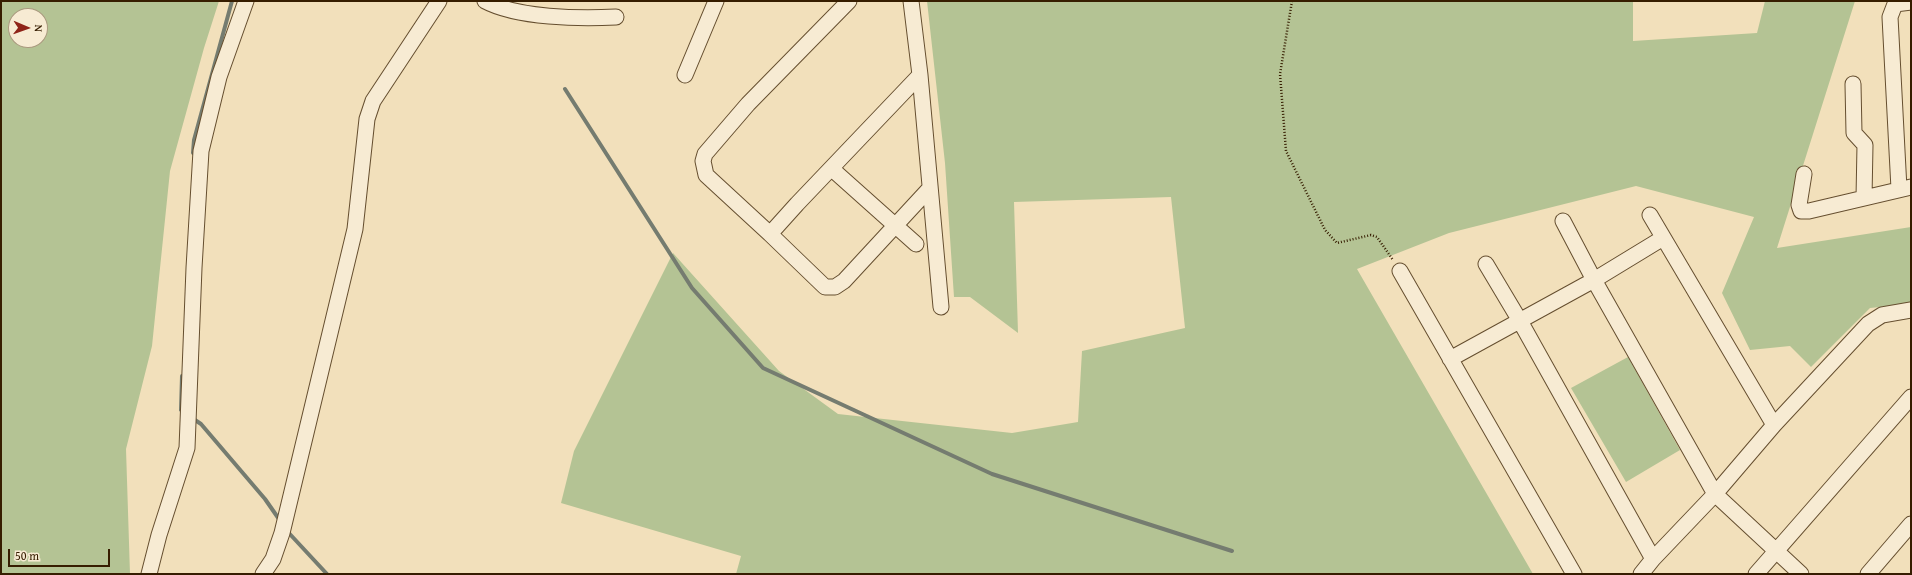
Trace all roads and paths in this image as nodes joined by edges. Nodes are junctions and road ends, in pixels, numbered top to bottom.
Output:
1 (246, 1) edge
2 (485, 1) edge
3 (716, 1) edge
4 (850, 1) edge
5 (911, 1) edge
6 (1292, 1) edge
7 (434, 2) edge
8 (1911, 2) edge
9 (616, 17) dead end
10 (685, 75) dead end
11 (920, 75) junction
12 (1852, 84) dead end
13 (832, 169) junction
14 (1804, 174) dead end
15 (930, 188) junction
16 (1905, 188) edge
17 (1864, 198) junction
18 (1650, 215) dead end
19 (1563, 221) dead end
20 (895, 226) junction
21 (770, 234) junction
22 (1663, 238) junction
23 (916, 244) dead end
24 (1486, 264) dead end
25 (1400, 271) joint
26 (1594, 280) junction
27 (941, 307) dead end
28 (1911, 310) edge
29 (1520, 321) junction
30 (1450, 359) junction
31 (1911, 397) edge
32 (1774, 425) junction
33 (1715, 494) junction
34 (1911, 524) edge
35 (1776, 552) junction
36 (1653, 559) junction
37 (150, 574) edge
38 (263, 574) edge
39 (1574, 574) edge
40 (1641, 574) edge
41 (1756, 574) edge
42 (1801, 574) edge
43 (1868, 574) edge

1 - 37 street
2 - 9 street
3 - 10 street
4 - 21 street
5 - 11 street
6 - 25 path
7 - 38 street
8 - 16 street
11 - 13 street
11 - 15 street
12 - 17 street
13 - 20 street
13 - 21 street
14 - 17 street
15 - 20 street
15 - 27 street
16 - 17 street
18 - 22 street
19 - 26 street
20 - 21 street
20 - 23 street
22 - 26 street
22 - 32 street
24 - 29 street
25 - 30 street
26 - 29 street
26 - 33 street
28 - 32 street
29 - 30 street
29 - 36 street
30 - 39 street
31 - 35 street
32 - 33 street
33 - 35 street
33 - 36 street
34 - 43 street
35 - 41 street
35 - 42 street
36 - 40 street

